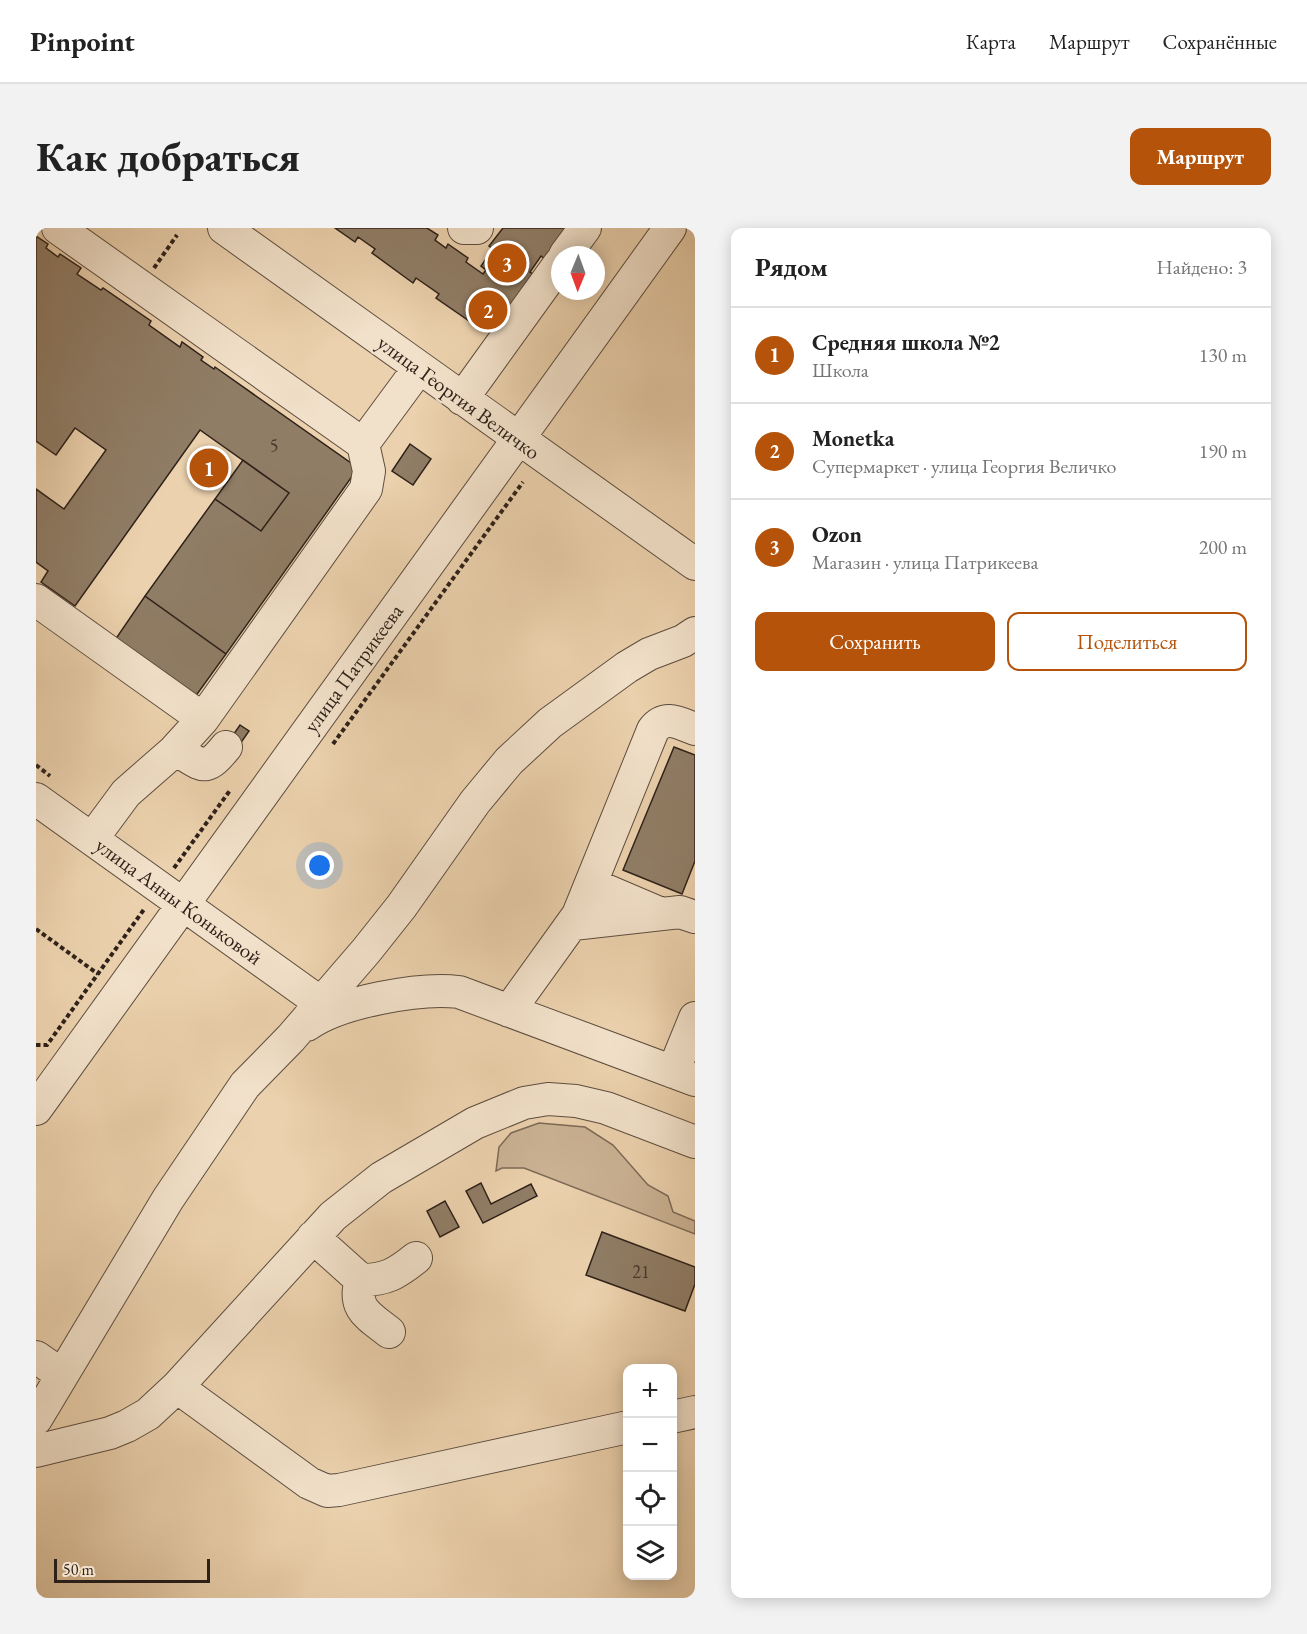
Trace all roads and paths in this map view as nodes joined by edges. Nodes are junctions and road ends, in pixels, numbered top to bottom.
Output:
1 (58, 228) edge
2 (224, 228) edge
3 (464, 228) edge
4 (477, 228) edge
5 (585, 228) edge
6 (670, 228) edge
7 (572, 246) edge
8 (551, 275) edge
9 (419, 368) junction
10 (462, 399) junction
11 (518, 439) junction
12 (363, 444) junction
13 (523, 482) dead end
14 (695, 564) edge
15 (36, 600) edge
16 (695, 633) edge
17 (203, 719) junction
18 (695, 729) edge
19 (226, 747) dead end
20 (176, 750) junction
21 (327, 753) dead end
22 (36, 799) edge
23 (92, 839) junction
24 (591, 884) junction
25 (183, 904) junction
26 (145, 908) dead end
27 (663, 914) junction
28 (695, 917) edge
29 (573, 924) junction
30 (36, 929) edge
31 (98, 974) junction
32 (327, 1007) junction
33 (509, 1011) junction
34 (695, 1018) edge
35 (36, 1045) edge
36 (684, 1076) edge
37 (36, 1109) edge
38 (695, 1142) edge
39 (313, 1237) junction
40 (416, 1258) dead end
41 (361, 1280) junction
42 (389, 1332) dead end
43 (36, 1357) edge
44 (62, 1375) junction
45 (177, 1387) junction
46 (695, 1412) edge
47 (677, 1416) edge
48 (36, 1419) edge
49 (623, 1428) edge
50 (36, 1451) edge

1 - 12 street
2 - 9 street, улица Георгия Величко
3 - 4 street
5 - 7 street
6 - 11 street, улица Патрикеева
8 - 10 street
9 - 10 street, улица Георгия Величко
9 - 12 street
10 - 11 street, улица Георгия Величко
11 - 14 street, улица Георгия Величко
11 - 25 street, улица Патрикеева
12 - 17 street
13 - 21 path
15 - 17 street
16 - 32 street
17 - 20 street
18 - 24 street
19 - 20 street
20 - 23 street
22 - 23 street, улица Анны Коньковой
23 - 25 street, улица Анны Коньковой
24 - 27 street
24 - 29 street
25 - 32 street, улица Анны Коньковой
25 - 37 street, улица Патрикеева
26 - 31 path
27 - 28 street
27 - 29 street
29 - 33 street
30 - 31 path
31 - 35 path
32 - 33 street
32 - 44 street
33 - 36 street
34 - 36 street
38 - 39 street
39 - 41 street
39 - 45 street
40 - 41 street
41 - 42 street
43 - 44 street
44 - 48 street
45 - 49 street
45 - 50 street
46 - 47 street

